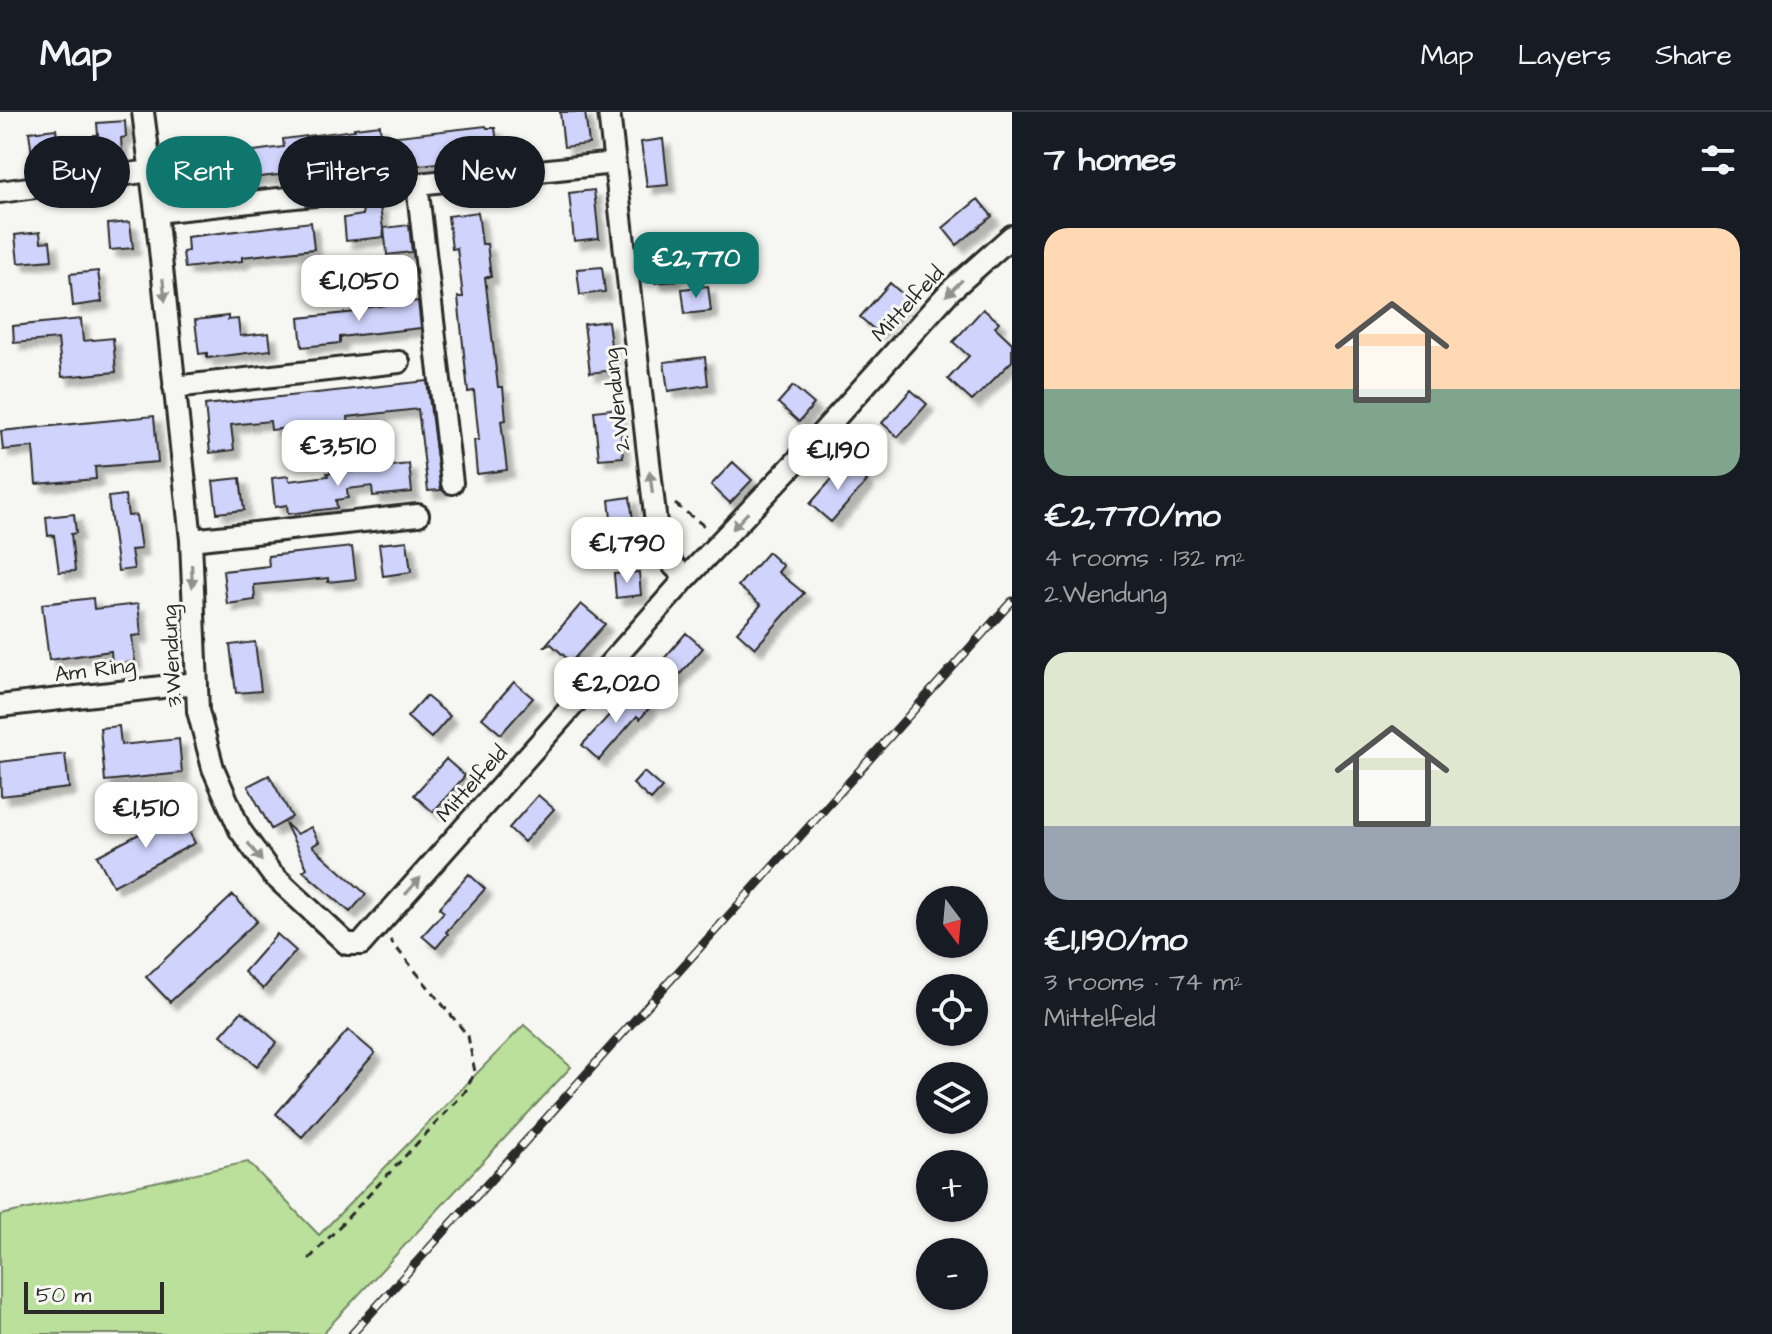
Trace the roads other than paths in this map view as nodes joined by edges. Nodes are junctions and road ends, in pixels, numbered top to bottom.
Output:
1 (143, 112) edge
2 (609, 112) edge
3 (146, 137) edge
4 (614, 163) junction
5 (146, 172) edge
6 (418, 184) edge
7 (0, 192) edge
8 (418, 193) edge
9 (278, 199) edge
10 (155, 208) edge
11 (156, 212) junction
12 (1012, 236) edge
13 (399, 362) dead end
14 (174, 387) junction
15 (452, 483) dead end
16 (418, 515) dead end
17 (191, 540) junction
18 (686, 578) junction
19 (196, 683) junction
20 (0, 706) edge
21 (361, 944) joint

1 - 3 street, 3.Wendung
2 - 4 street, 2.Wendung
4 - 6 street
18 -> 4 street, 2.Wendung
5 - 7 street
8 - 15 street
9 - 11 street
10 - 11 street, 3.Wendung
11 -> 14 street, 3.Wendung
12 -> 18 street, Mittelfeld
13 - 14 street
14 - 17 street, 3.Wendung
16 - 17 street
17 -> 19 street, 3.Wendung
21 -> 18 street, Mittelfeld
19 - 20 street, Am Ring
19 -> 21 street, 3.Wendung

